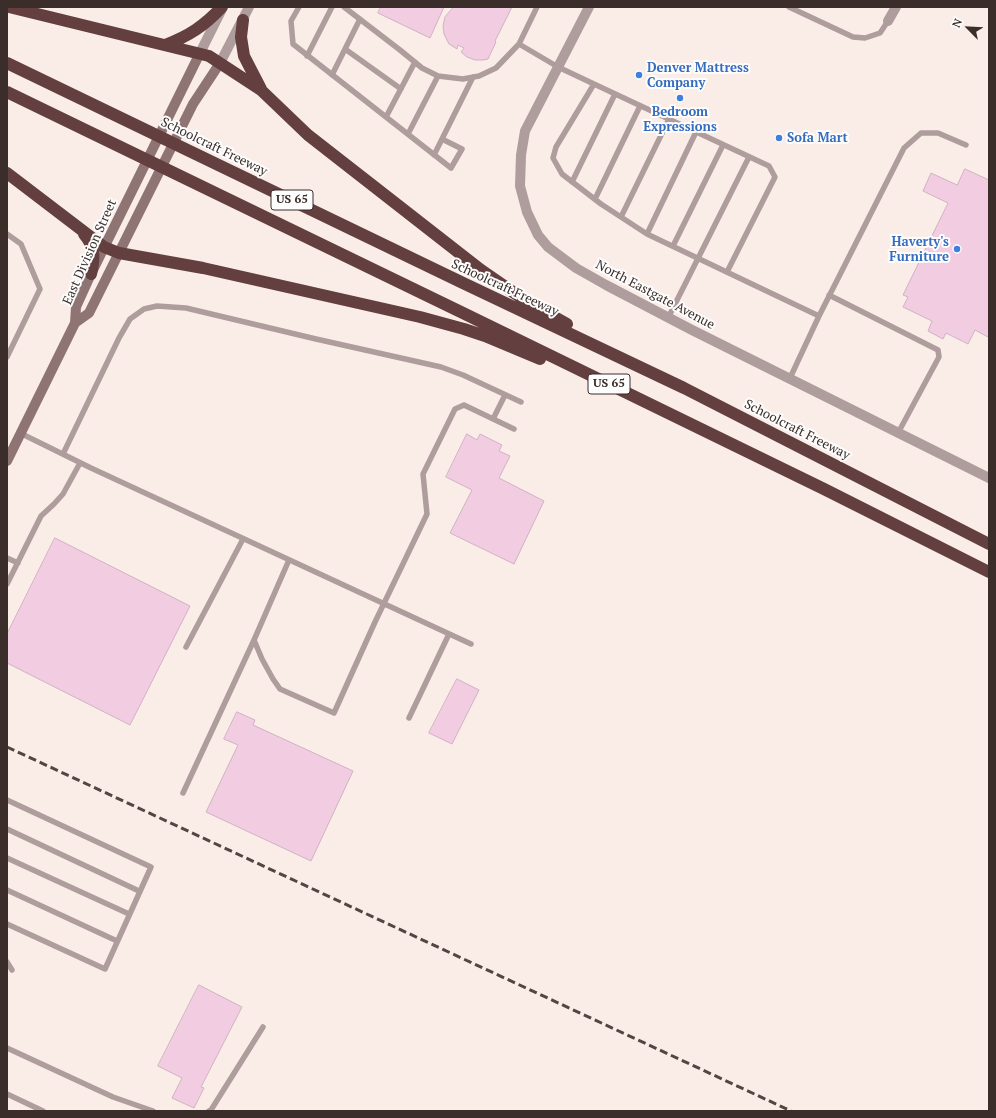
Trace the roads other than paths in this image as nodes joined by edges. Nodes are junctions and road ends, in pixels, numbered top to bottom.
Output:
1 (9, 7) edge
2 (223, 7) edge
3 (250, 7) edge
4 (299, 7) edge
5 (332, 7) edge
6 (344, 7) edge
7 (536, 7) edge
8 (588, 7) edge
9 (789, 7) edge
10 (896, 7) edge
11 (243, 20) junction
12 (360, 20) junction
13 (888, 21) joint
14 (519, 44) junction
15 (165, 46) junction
16 (346, 49) junction
17 (200, 53) junction
18 (308, 56) junction
19 (415, 62) junction
20 (7, 63) edge
21 (220, 63) junction
22 (558, 67) junction
23 (332, 75) junction
24 (438, 76) junction
25 (473, 77) junction
26 (594, 84) junction
27 (401, 89) junction
28 (261, 90) junction
29 (7, 92) edge
30 (615, 94) junction
31 (640, 106) junction
32 (386, 117) junction
33 (669, 119) junction
34 (696, 132) junction
35 (408, 134) junction
36 (442, 139) junction
37 (723, 144) junction
38 (966, 146) dead end
39 (434, 155) junction
40 (749, 157) junction
41 (7, 174) edge
42 (572, 182) junction
43 (595, 199) junction
44 (621, 217) junction
45 (74, 225) junction
46 (7, 234) edge
47 (647, 234) junction
48 (673, 246) junction
49 (104, 247) junction
50 (119, 253) junction
51 (698, 258) junction
52 (727, 272) junction
53 (92, 274) junction
54 (829, 296) junction
55 (819, 316) junction
56 (668, 318) junction
57 (75, 323) junction
58 (7, 357) edge
59 (790, 378) junction
60 (684, 388) junction
61 (505, 395) junction
62 (521, 402) dead end
63 (672, 415) junction
64 (493, 419) junction
65 (514, 429) dead end
66 (20, 433) junction
67 (898, 433) junction
68 (63, 454) junction
69 (7, 461) edge
70 (80, 463) junction
71 (989, 478) edge
72 (243, 539) junction
73 (989, 544) edge
74 (7, 558) edge
75 (288, 560) junction
76 (18, 563) junction
77 (989, 572) edge
78 (7, 584) edge
79 (384, 604) junction
80 (449, 634) junction
81 (254, 640) junction
82 (471, 644) dead end
83 (186, 648) dead end
84 (409, 718) dead end
85 (183, 793) dead end
86 (7, 800) edge
87 (7, 829) edge
88 (7, 858) edge
89 (7, 890) edge
90 (139, 892) junction
91 (129, 914) junction
92 (7, 924) edge
93 (117, 941) junction
94 (7, 962) edge
95 (12, 970) dead end
96 (263, 1027) dead end
97 (7, 1048) edge
98 (7, 1094) edge
99 (43, 1111) edge
100 (153, 1111) edge
101 (208, 1111) edge

1 - 15 highway
2 - 15 highway
2 - 17 street
3 - 11 street
4 - 18 lane
5 - 18 lane
6 - 12 lane
7 - 14 lane
8 - 22 street, North Eastgate Avenue
9 - 13 lane
10 - 13 street
11 - 21 street
11 - 28 highway
12 - 16 lane
12 - 19 lane
14 - 22 lane
14 - 25 lane
15 - 17 highway
16 - 23 lane
16 - 27 lane
17 - 21 highway
17 - 49 main road, East Division Street
18 - 23 lane
19 - 24 lane
19 - 27 lane
20 - 60 highway, Schoolcraft Freeway / US 65
21 - 28 highway
21 - 50 main road, East Division Street
22 - 26 lane
22 - 56 street, North Eastgate Avenue
23 - 32 lane
24 - 25 lane
24 - 35 lane
25 - 36 lane
26 - 30 lane
26 - 42 lane
27 - 32 lane
28 - 60 highway
29 - 63 highway, US 65
30 - 31 lane
30 - 42 lane
31 - 33 lane
31 - 43 lane
32 - 35 lane
33 - 34 lane
33 - 44 lane
34 - 37 lane
34 - 47 lane
35 - 39 lane
36 - 39 lane
36 - 39 lane
37 - 40 lane
37 - 48 lane
38 - 54 lane
40 - 51 lane
40 - 52 lane
41 - 45 highway
42 - 43 lane
43 - 44 lane
44 - 47 lane
45 - 49 highway
45 - 53 highway
46 - 58 lane
47 - 48 lane
48 - 51 lane
49 - 50 highway
49 - 53 main road, East Division Street
50 - 57 main road, East Division Street
50 - 63 highway
51 - 52 lane
51 - 56 lane
52 - 55 lane
53 - 57 main road, East Division Street
54 - 55 lane
54 - 67 lane
55 - 59 lane
56 - 59 street, North Eastgate Avenue
57 - 66 main road
59 - 67 street, North Eastgate Avenue
60 - 73 highway, Schoolcraft Freeway / US 65
61 - 62 lane
61 - 64 lane
61 - 68 lane
63 - 77 highway, US 65
64 - 65 lane
64 - 79 lane
66 - 68 lane
66 - 69 main road
67 - 71 street, North Eastgate Avenue
68 - 70 lane
70 - 72 lane
70 - 76 lane
72 - 75 lane
72 - 83 lane
74 - 76 lane
75 - 79 lane
75 - 81 lane
76 - 78 lane
79 - 80 lane
79 - 81 lane
80 - 82 lane
80 - 84 lane
81 - 85 lane
86 - 90 lane
87 - 90 lane
88 - 91 lane
89 - 93 lane
90 - 91 lane
91 - 93 lane
92 - 93 lane
94 - 95 lane
96 - 101 lane
97 - 100 lane
98 - 99 lane

